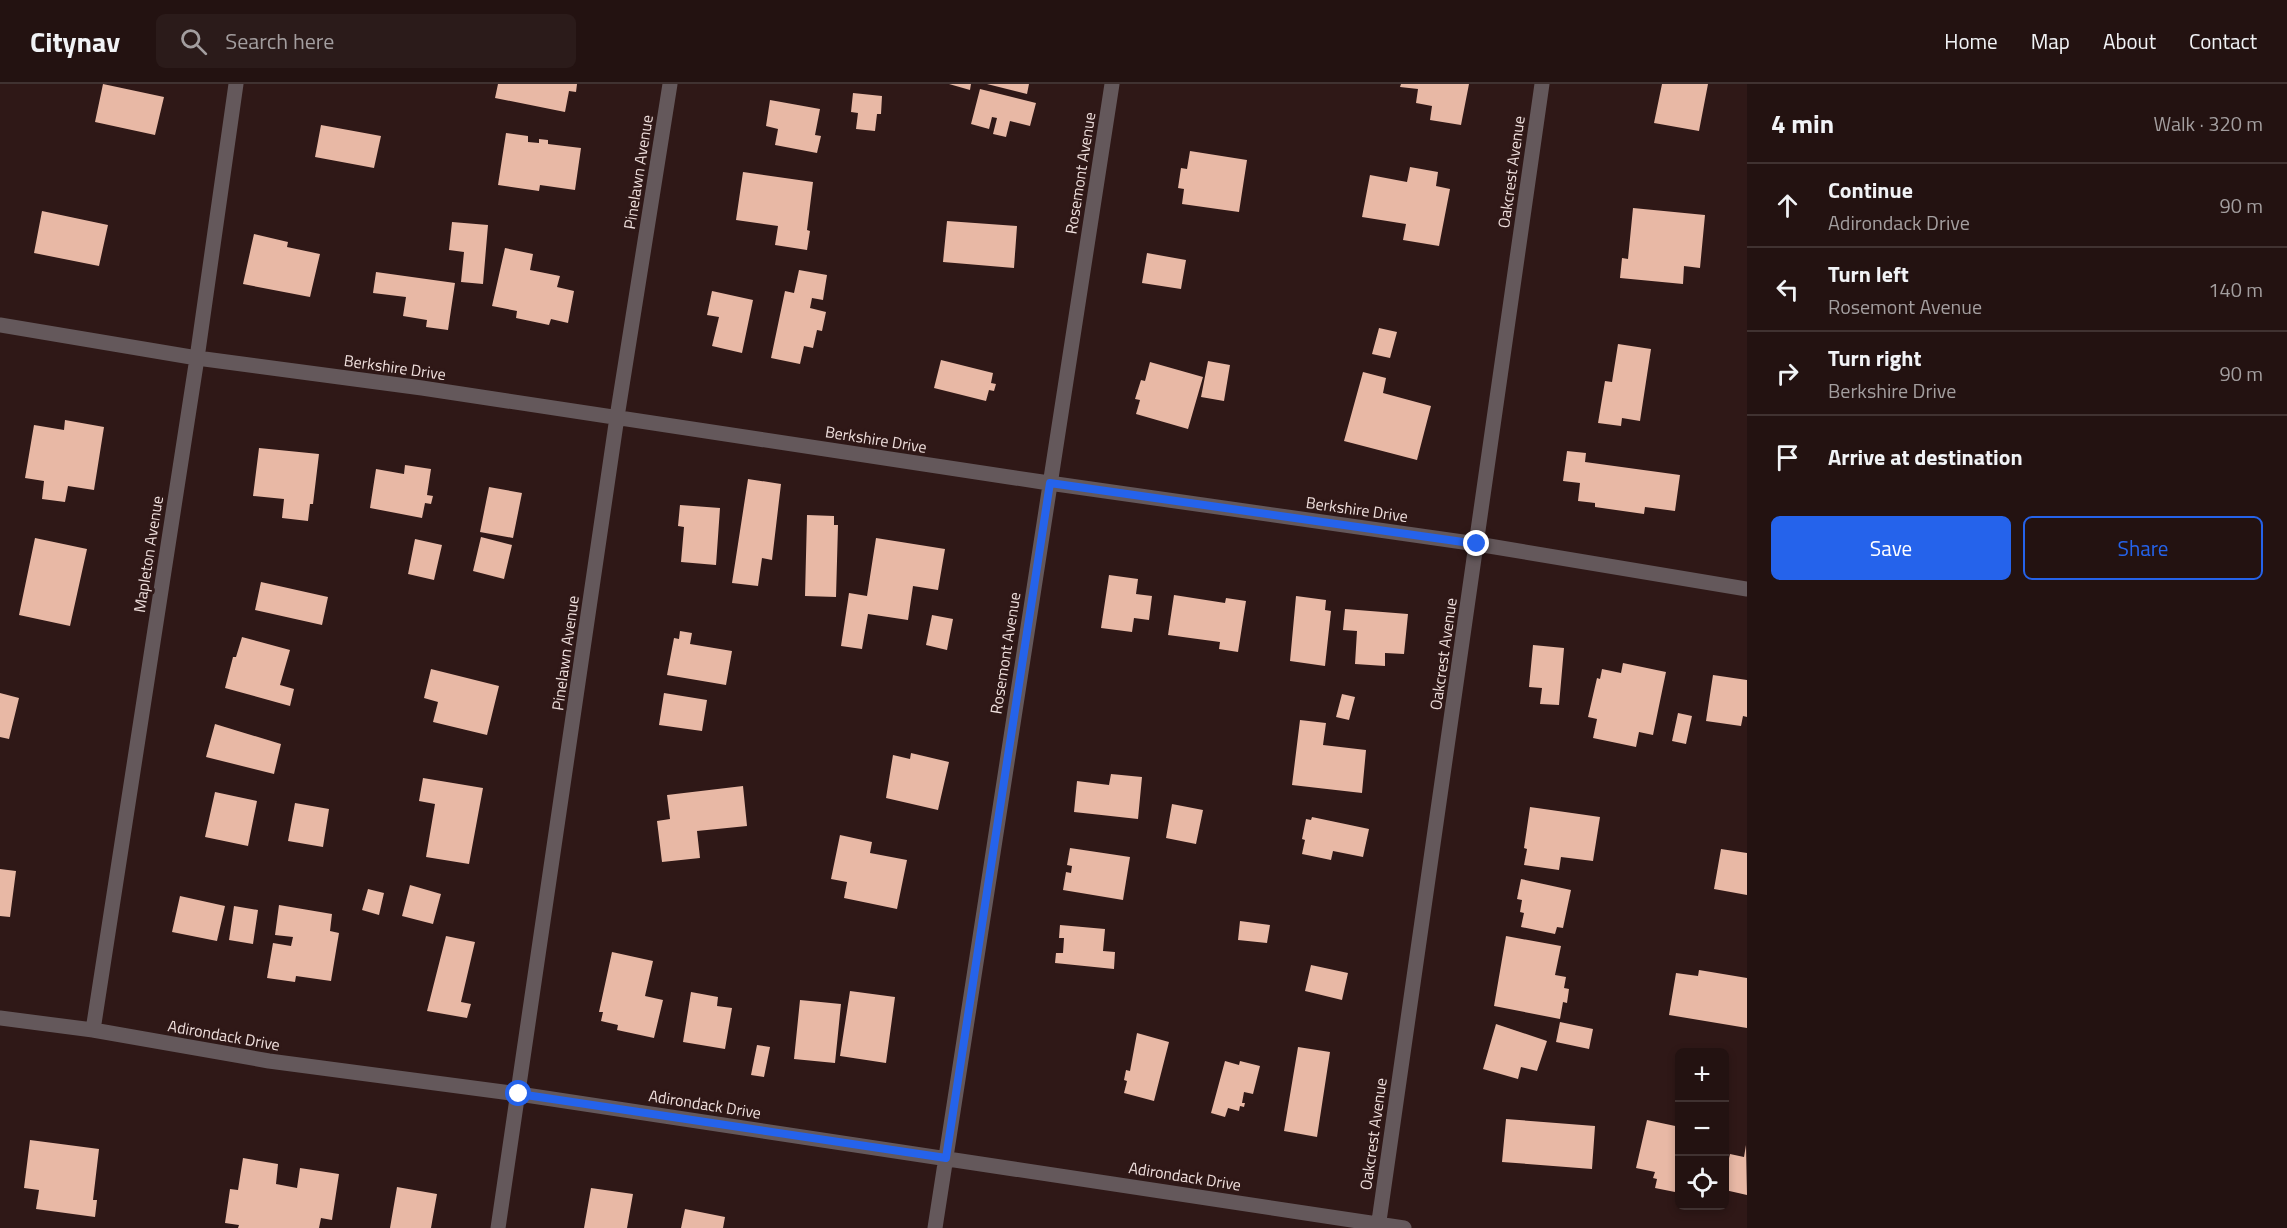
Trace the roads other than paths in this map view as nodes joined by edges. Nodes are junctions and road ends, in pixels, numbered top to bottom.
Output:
1 (236, 84) edge
2 (670, 84) edge
3 (1112, 84) edge
4 (1542, 84) edge
5 (0, 326) edge
6 (197, 358) junction
7 (617, 417) junction
8 (1050, 483) junction
9 (1477, 544) junction
10 (1747, 589) edge
11 (0, 1018) edge
12 (93, 1030) junction
13 (519, 1094) junction
14 (946, 1158) junction
15 (1378, 1226) edge
16 (498, 1228) edge
17 (935, 1228) edge
18 (1404, 1228) edge

1 - 6 street, Mapleton Avenue
2 - 7 street, Pinelawn Avenue
3 - 8 street, Rosemont Avenue
4 - 9 street, Oakcrest Avenue
5 - 6 street, Berkshire Drive
6 - 7 street, Berkshire Drive
6 - 12 street, Mapleton Avenue
7 - 8 street, Berkshire Drive
7 - 13 street, Pinelawn Avenue
8 - 9 street, Berkshire Drive
8 - 14 street, Rosemont Avenue
9 - 10 street, Berkshire Drive
9 - 15 street, Oakcrest Avenue
11 - 12 street, Adirondack Drive
12 - 13 street, Adirondack Drive
13 - 14 street, Adirondack Drive
13 - 16 street, Pinelawn Avenue
14 - 15 street, Adirondack Drive
14 - 17 street, Rosemont Avenue
15 - 18 street, Adirondack Drive

